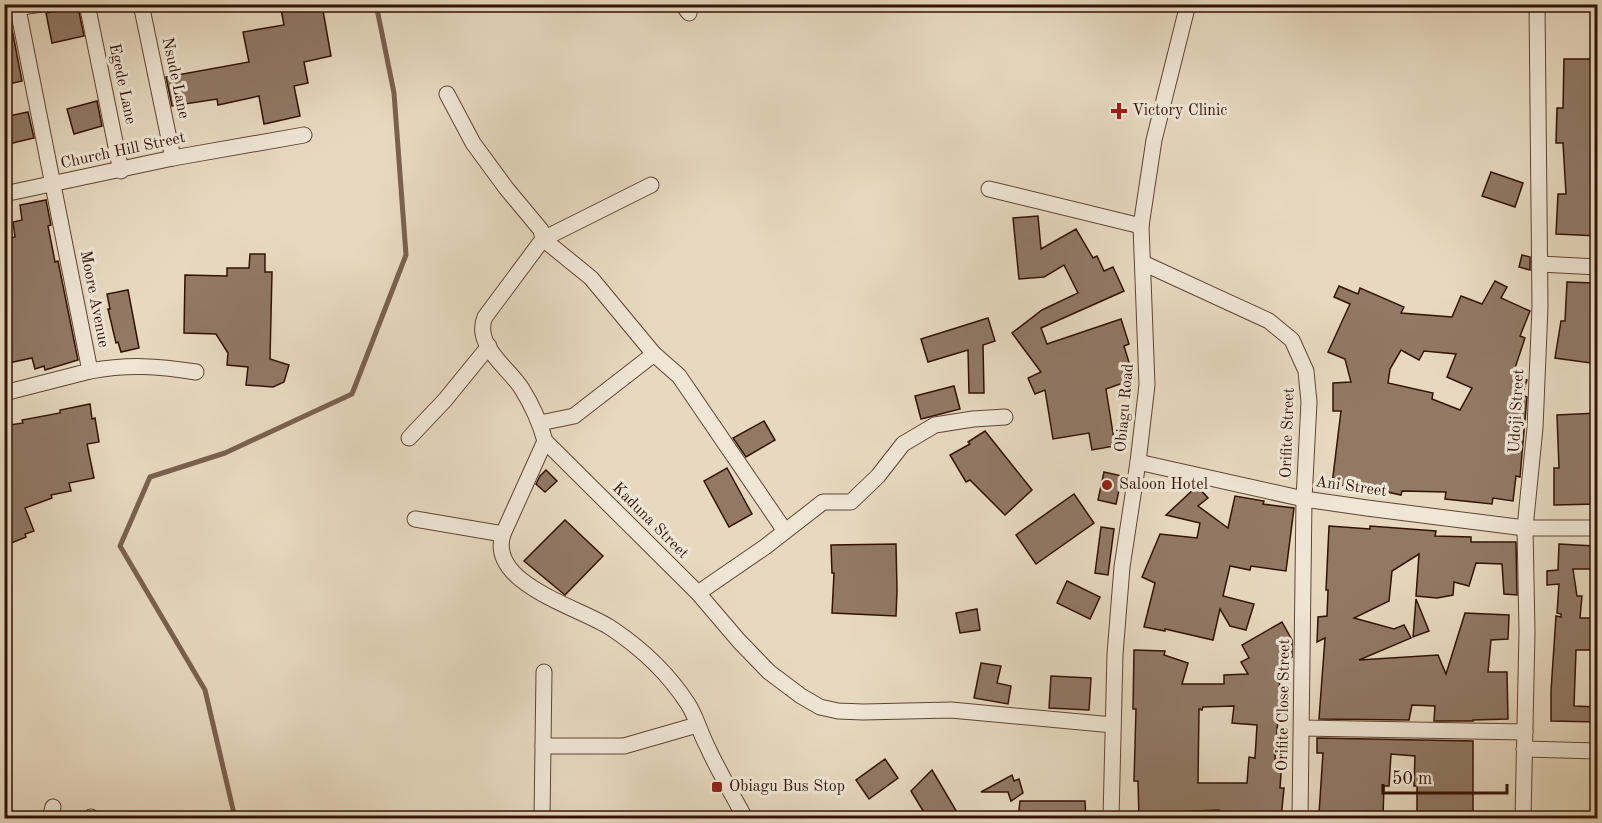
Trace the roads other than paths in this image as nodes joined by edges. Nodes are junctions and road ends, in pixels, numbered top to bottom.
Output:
1 (40, 4) edge
2 (87, 4) edge
3 (141, 4) edge
4 (1188, 4) edge
5 (1537, 4) edge
6 (13, 8) edge
7 (447, 94) dead end
8 (304, 135) dead end
9 (173, 158) junction
10 (121, 171) junction
11 (53, 183) junction
12 (651, 185) dead end
13 (989, 189) dead end
14 (4, 194) edge
15 (1142, 226) junction
16 (543, 239) junction
17 (1143, 263) junction
18 (1539, 264) junction
19 (1598, 267) edge
20 (489, 346) junction
21 (654, 354) junction
22 (90, 371) junction
23 (196, 372) dead end
24 (4, 393) edge
25 (1005, 417) dead end
26 (540, 423) junction
27 (409, 438) dead end
28 (545, 441) junction
29 (1138, 462) junction
30 (1304, 499) junction
31 (415, 519) dead end
32 (1525, 528) junction
33 (1598, 528) edge
34 (785, 531) junction
35 (503, 534) junction
36 (1303, 591) joint
37 (698, 593) junction
38 (544, 672) dead end
39 (1113, 725) junction
40 (697, 726) junction
41 (1302, 728) junction
42 (1525, 732) junction
43 (543, 746) junction
44 (1524, 749) junction
45 (1598, 751) edge
46 (542, 819) edge
47 (745, 819) edge
48 (1111, 819) edge
49 (1300, 819) edge
50 (1523, 819) edge

1 - 6 street
2 - 10 street, Egede Lane
3 - 9 street, Nsude Lane
4 - 15 street, Obiagu Road
5 - 18 street, Udoji Street
6 - 11 street, Moore Avenue
7 - 16 street
8 - 9 street, Church Hill Street
9 - 10 street, Church Hill Street
10 - 11 street, Church Hill Street
11 - 14 street, Church Hill Street
11 - 22 street, Moore Avenue
12 - 16 street
13 - 15 street
15 - 17 street, Obiagu Road
16 - 20 street, Kaduna Street
16 - 21 street
17 - 29 street, Obiagu Road
17 - 30 street, Orifite Street
18 - 19 street
18 - 32 street, Udoji Street
20 - 26 street, Kaduna Street
20 - 27 street
21 - 26 street
21 - 34 street
22 - 23 street
22 - 24 street, Moore Avenue
25 - 34 street
26 - 28 street, Kaduna Street
28 - 35 street
28 - 37 street, Kaduna Street
29 - 30 street, Ani Street
29 - 39 street, Obiagu Road
30 - 32 street, Ani Street
30 - 36 street, Orifite Street
31 - 35 street
32 - 33 street, Ani Street
32 - 42 street, Udoji Street
34 - 37 street
35 - 40 street
36 - 41 street, Orifite Close Street
37 - 39 street, Kaduna Street
38 - 43 street
39 - 48 street, Obiagu Road
40 - 43 street
40 - 47 street
41 - 42 street
41 - 49 street, Orifite Close Street
42 - 44 street, Udoji Street
43 - 46 street
44 - 45 street
44 - 50 street, Udoji Street

